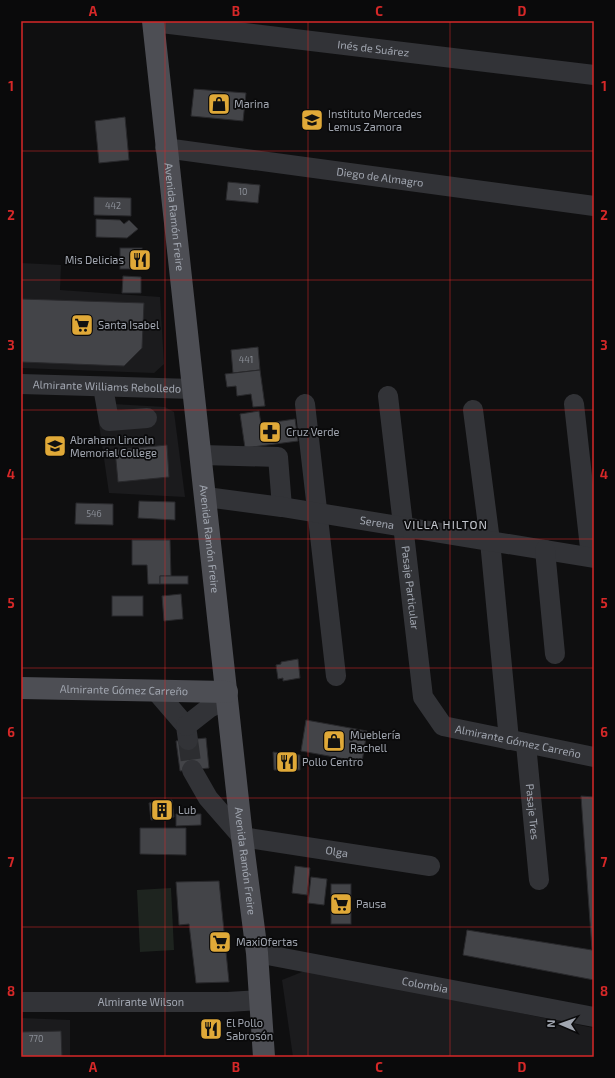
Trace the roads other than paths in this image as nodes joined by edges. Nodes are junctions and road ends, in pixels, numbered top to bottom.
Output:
1 (153, 22) edge
2 (594, 75) edge
3 (166, 148) junction
4 (594, 206) edge
5 (21, 384) edge
6 (103, 387) junction
7 (193, 389) junction
8 (388, 396) dead end
9 (304, 404) dead end
10 (574, 404) dead end
11 (473, 410) dead end
12 (147, 418) dead end
13 (202, 455) junction
14 (206, 497) junction
15 (282, 506) junction
16 (316, 512) junction
17 (402, 526) junction
18 (490, 541) junction
19 (545, 550) junction
20 (592, 558) edge
21 (555, 654) dead end
22 (336, 676) dead end
23 (21, 688) edge
24 (155, 690) junction
25 (227, 696) junction
26 (443, 726) joint
27 (518, 742) junction
28 (594, 757) edge
29 (192, 770) tunnel mouth
30 (242, 838) junction
31 (430, 866) dead end
32 (539, 880) dead end
33 (257, 953) junction
34 (261, 1000) junction
35 (21, 1002) edge
36 (594, 1017) edge
37 (264, 1057) edge

1 - 2 street, Inés de Suárez
1 - 3 main road, Avenida Ramón Freire
3 - 4 street, Diego de Almagro
3 - 7 main road, Avenida Ramón Freire
5 - 6 street, Almirante Williams Rebolledo
6 - 7 street, Almirante Williams Rebolledo
6 - 12 street
7 - 13 main road, Avenida Ramón Freire
8 - 17 street, Pasaje Particular
9 - 16 street
10 - 20 street
11 - 18 street
13 - 14 main road, Avenida Ramón Freire
13 - 15 street
14 - 15 street, Serena
14 - 25 main road, Avenida Ramón Freire
15 - 16 street, Serena
16 - 17 street, Serena
16 - 22 street
17 - 18 street, Serena
17 - 26 street, Pasaje Particular
18 - 19 street, Serena
18 - 27 street
19 - 20 street, Serena
19 - 21 street
23 - 24 main road, Almirante Gómez Carreño
24 - 25 main road, Almirante Gómez Carreño
24 - 25 street
25 - 30 main road, Avenida Ramón Freire
26 - 27 street, Almirante Gómez Carreño
27 - 28 street, Almirante Gómez Carreño
27 - 32 street, Pasaje Tres
29 - 30 street
30 - 31 street, Olga
30 - 33 main road, Avenida Ramón Freire
33 - 34 main road, Avenida Ramón Freire
33 - 36 street, Colombia
34 - 35 street, Almirante Wilson
34 - 37 main road, Avenida Ramón Freire

